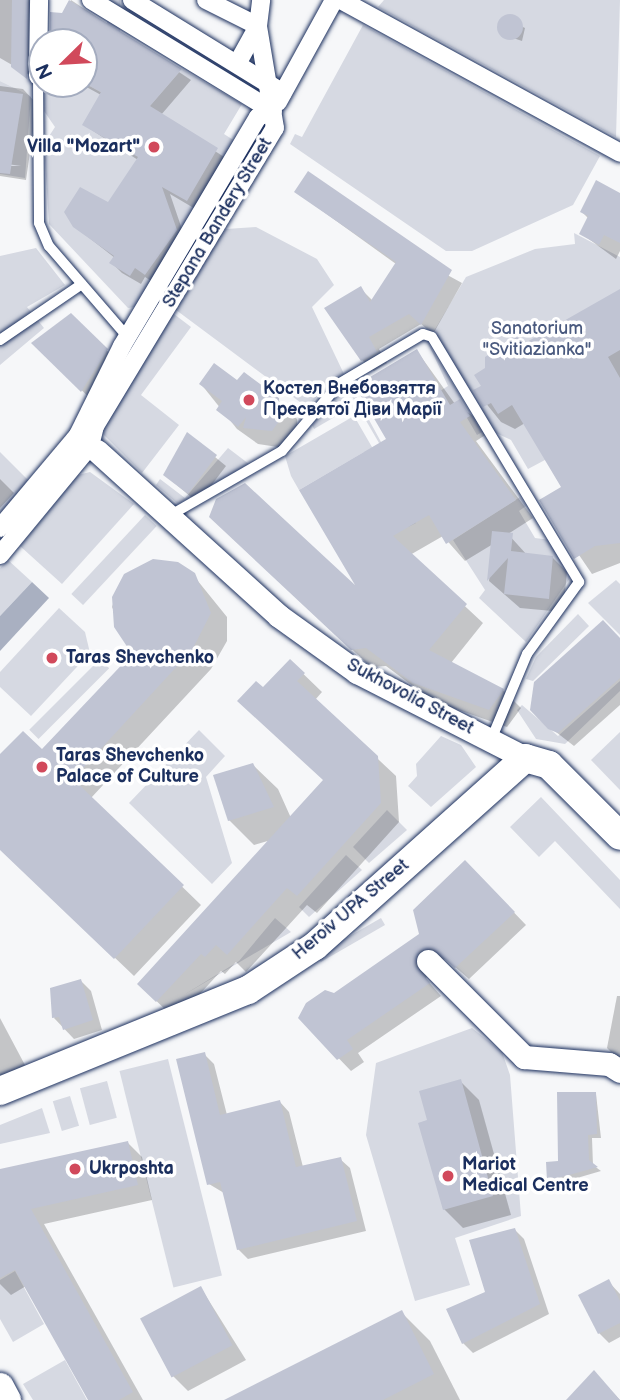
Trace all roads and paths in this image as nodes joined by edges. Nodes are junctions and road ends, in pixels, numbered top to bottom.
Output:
1 (39, 0) edge
2 (91, 0) edge
3 (132, 0) edge
4 (206, 0) edge
5 (261, 0) edge
6 (334, 0) edge
7 (341, 0) edge
8 (258, 26) junction
9 (39, 28) edge
10 (237, 64) junction
11 (276, 88) junction
12 (38, 98) edge
13 (273, 111) junction
14 (620, 153) edge
15 (82, 284) junction
16 (6, 331) edge
17 (126, 336) junction
18 (0, 340) edge
19 (88, 444) junction
20 (169, 516) junction
21 (0, 528) edge
22 (0, 555) edge
23 (491, 740) junction
24 (525, 758) junction
25 (620, 836) edge
26 (428, 961) dead end
27 (620, 1071) edge
28 (0, 1091) edge
29 (0, 1387) edge
30 (7, 1400) edge

1 - 9 street
2 - 13 street
3 - 10 street
4 - 8 street
5 - 8 street
6 - 11 street
7 - 14 street
8 - 10 street
8 - 11 street
10 - 11 street
11 - 13 street
12 - 15 lane
13 - 17 street, Stepana Bandery Street
13 - 19 street, Stepana Bandery Street
15 - 16 lane
15 - 17 lane
16 - 18 lane
17 - 19 street, Stepana Bandery Street
19 - 20 street, Sukhovolia Street
19 - 21 street
19 - 22 street
20 - 23 street, Sukhovolia Street
20 - 23 lane
23 - 24 street, Sukhovolia Street
24 - 25 street, Sukhovolia Street
24 - 28 street, Heroiv UPA Street
26 - 27 street
29 - 30 street

